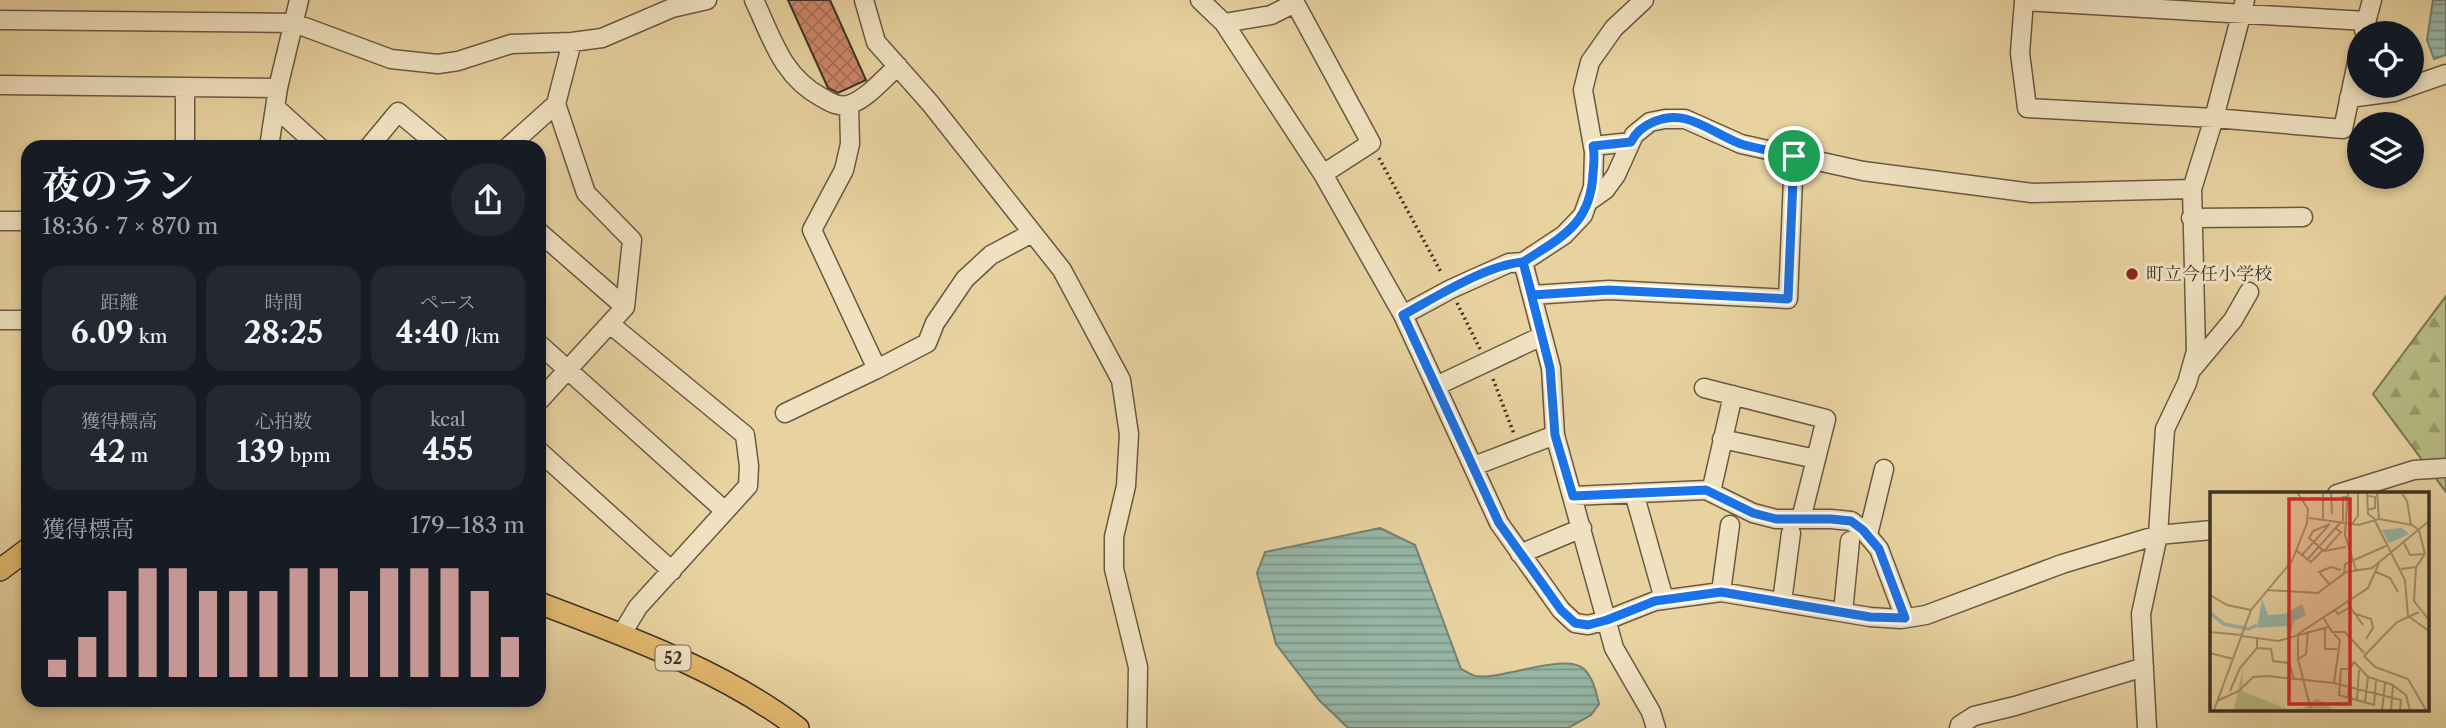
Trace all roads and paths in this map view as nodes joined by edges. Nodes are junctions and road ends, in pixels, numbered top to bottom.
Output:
1 (299, 0) edge
2 (707, 0) edge
3 (754, 0) edge
4 (864, 0) edge
5 (1200, 0) edge
6 (1644, 0) edge
7 (2017, 0) edge
8 (2372, 0) edge
9 (1297, 1) edge
10 (2024, 1) edge
11 (2243, 7) edge
12 (0, 20) edge
13 (2366, 21) edge
14 (294, 23) junction
15 (1224, 23) junction
16 (2347, 24) edge
17 (572, 42) junction
18 (898, 66) junction
19 (2446, 74) edge
20 (0, 85) edge
21 (185, 88) junction
22 (278, 88) junction
23 (2349, 99) joint
24 (556, 104) junction
25 (849, 105) junction
26 (275, 107) junction
27 (2214, 118) junction
28 (185, 140) edge
29 (270, 140) edge
30 (311, 140) edge
31 (375, 140) edge
32 (432, 140) edge
33 (516, 140) edge
34 (1631, 142) junction
35 (1593, 146) junction
36 (1794, 156) junction
37 (1323, 174) junction
38 (2192, 189) junction
39 (1588, 202) junction
40 (2303, 217) dead end
41 (2191, 218) junction
42 (0, 221) edge
43 (21, 221) edge
44 (1032, 233) junction
45 (546, 238) edge
46 (1523, 262) junction
47 (2249, 292) dead end
48 (1532, 295) junction
49 (625, 307) junction
50 (1403, 315) junction
51 (0, 320) edge
52 (21, 320) edge
53 (610, 324) junction
54 (1542, 336) junction
55 (546, 350) edge
56 (2193, 368) junction
57 (877, 369) junction
58 (568, 370) junction
59 (1436, 386) junction
60 (1704, 388) dead end
61 (546, 394) edge
62 (1732, 395) junction
63 (785, 412) dead end
64 (1555, 435) junction
65 (1722, 439) junction
66 (546, 457) edge
67 (1816, 459) junction
68 (1474, 466) junction
69 (2446, 468) edge
70 (1884, 469) dead end
71 (1711, 492) junction
72 (2343, 492) edge
73 (1634, 493) junction
74 (1573, 496) junction
75 (725, 511) junction
76 (1730, 525) dead end
77 (1796, 526) junction
78 (1582, 528) junction
79 (2210, 530) edge
80 (2158, 535) junction
81 (1868, 536) junction
82 (1850, 541) dead end
83 (21, 554) edge
84 (1520, 554) junction
85 (0, 570) edge
86 (672, 570) junction
87 (1721, 592) junction
88 (1664, 599) junction
89 (1782, 602) junction
90 (546, 606) edge
91 (1843, 612) junction
92 (1905, 618) junction
93 (1607, 620) junction
94 (621, 635) junction
95 (2144, 667) junction
96 (798, 728) edge
97 (1138, 728) edge
98 (1656, 728) edge
99 (1959, 728) edge
100 (2147, 728) edge

1 - 14 street
2 - 17 street
3 - 25 street
4 - 18 street
5 - 15 street
6 - 35 street
7 - 10 street
8 - 13 street
9 - 15 street
9 - 37 street
10 - 11 street
10 - 27 street
11 - 16 street
11 - 27 street
12 - 14 street
14 - 17 street
14 - 22 street
15 - 37 street
17 - 24 street
18 - 25 street
18 - 44 street
19 - 23 street
20 - 21 street
21 - 22 street
21 - 28 street
22 - 26 street
23 - 27 street
24 - 33 street
24 - 49 street
25 - 57 street
26 - 29 street
26 - 30 street
27 - 38 street
31 - 32 street
34 - 35 street
34 - 36 street
34 - 39 street
35 - 39 street
36 - 38 street
36 - 48 street
37 - 50 street
38 - 41 street
39 - 46 street
40 - 41 street
41 - 56 street
42 - 43 street
44 - 57 street
44 - 97 street
45 - 49 street
46 - 48 street
46 - 50 street
47 - 56 street
48 - 54 street
49 - 53 street
50 - 59 street
51 - 52 street
53 - 58 street
53 - 75 street
54 - 59 street
54 - 64 street
55 - 58 street
56 - 80 street
57 - 63 street
58 - 61 street
58 - 75 street
59 - 68 street
60 - 62 street
62 - 65 street
62 - 67 street
64 - 68 street
64 - 74 street
65 - 67 street
65 - 71 street
66 - 86 street
67 - 77 street
68 - 84 street
69 - 72 street
70 - 81 street
71 - 73 street
71 - 77 street
73 - 74 street
73 - 88 street
74 - 78 street
75 - 86 street
76 - 87 street
77 - 81 street
77 - 89 street
78 - 84 street
78 - 93 street
79 - 80 street
80 - 92 street
80 - 95 street
81 - 92 street
82 - 91 street
83 - 85 main road
84 - 93 street
86 - 94 street
87 - 88 street
87 - 89 street
88 - 93 street
89 - 91 street
90 - 94 main road, 52
91 - 92 street
93 - 98 street
94 - 96 main road, 52
95 - 99 street
95 - 100 street

